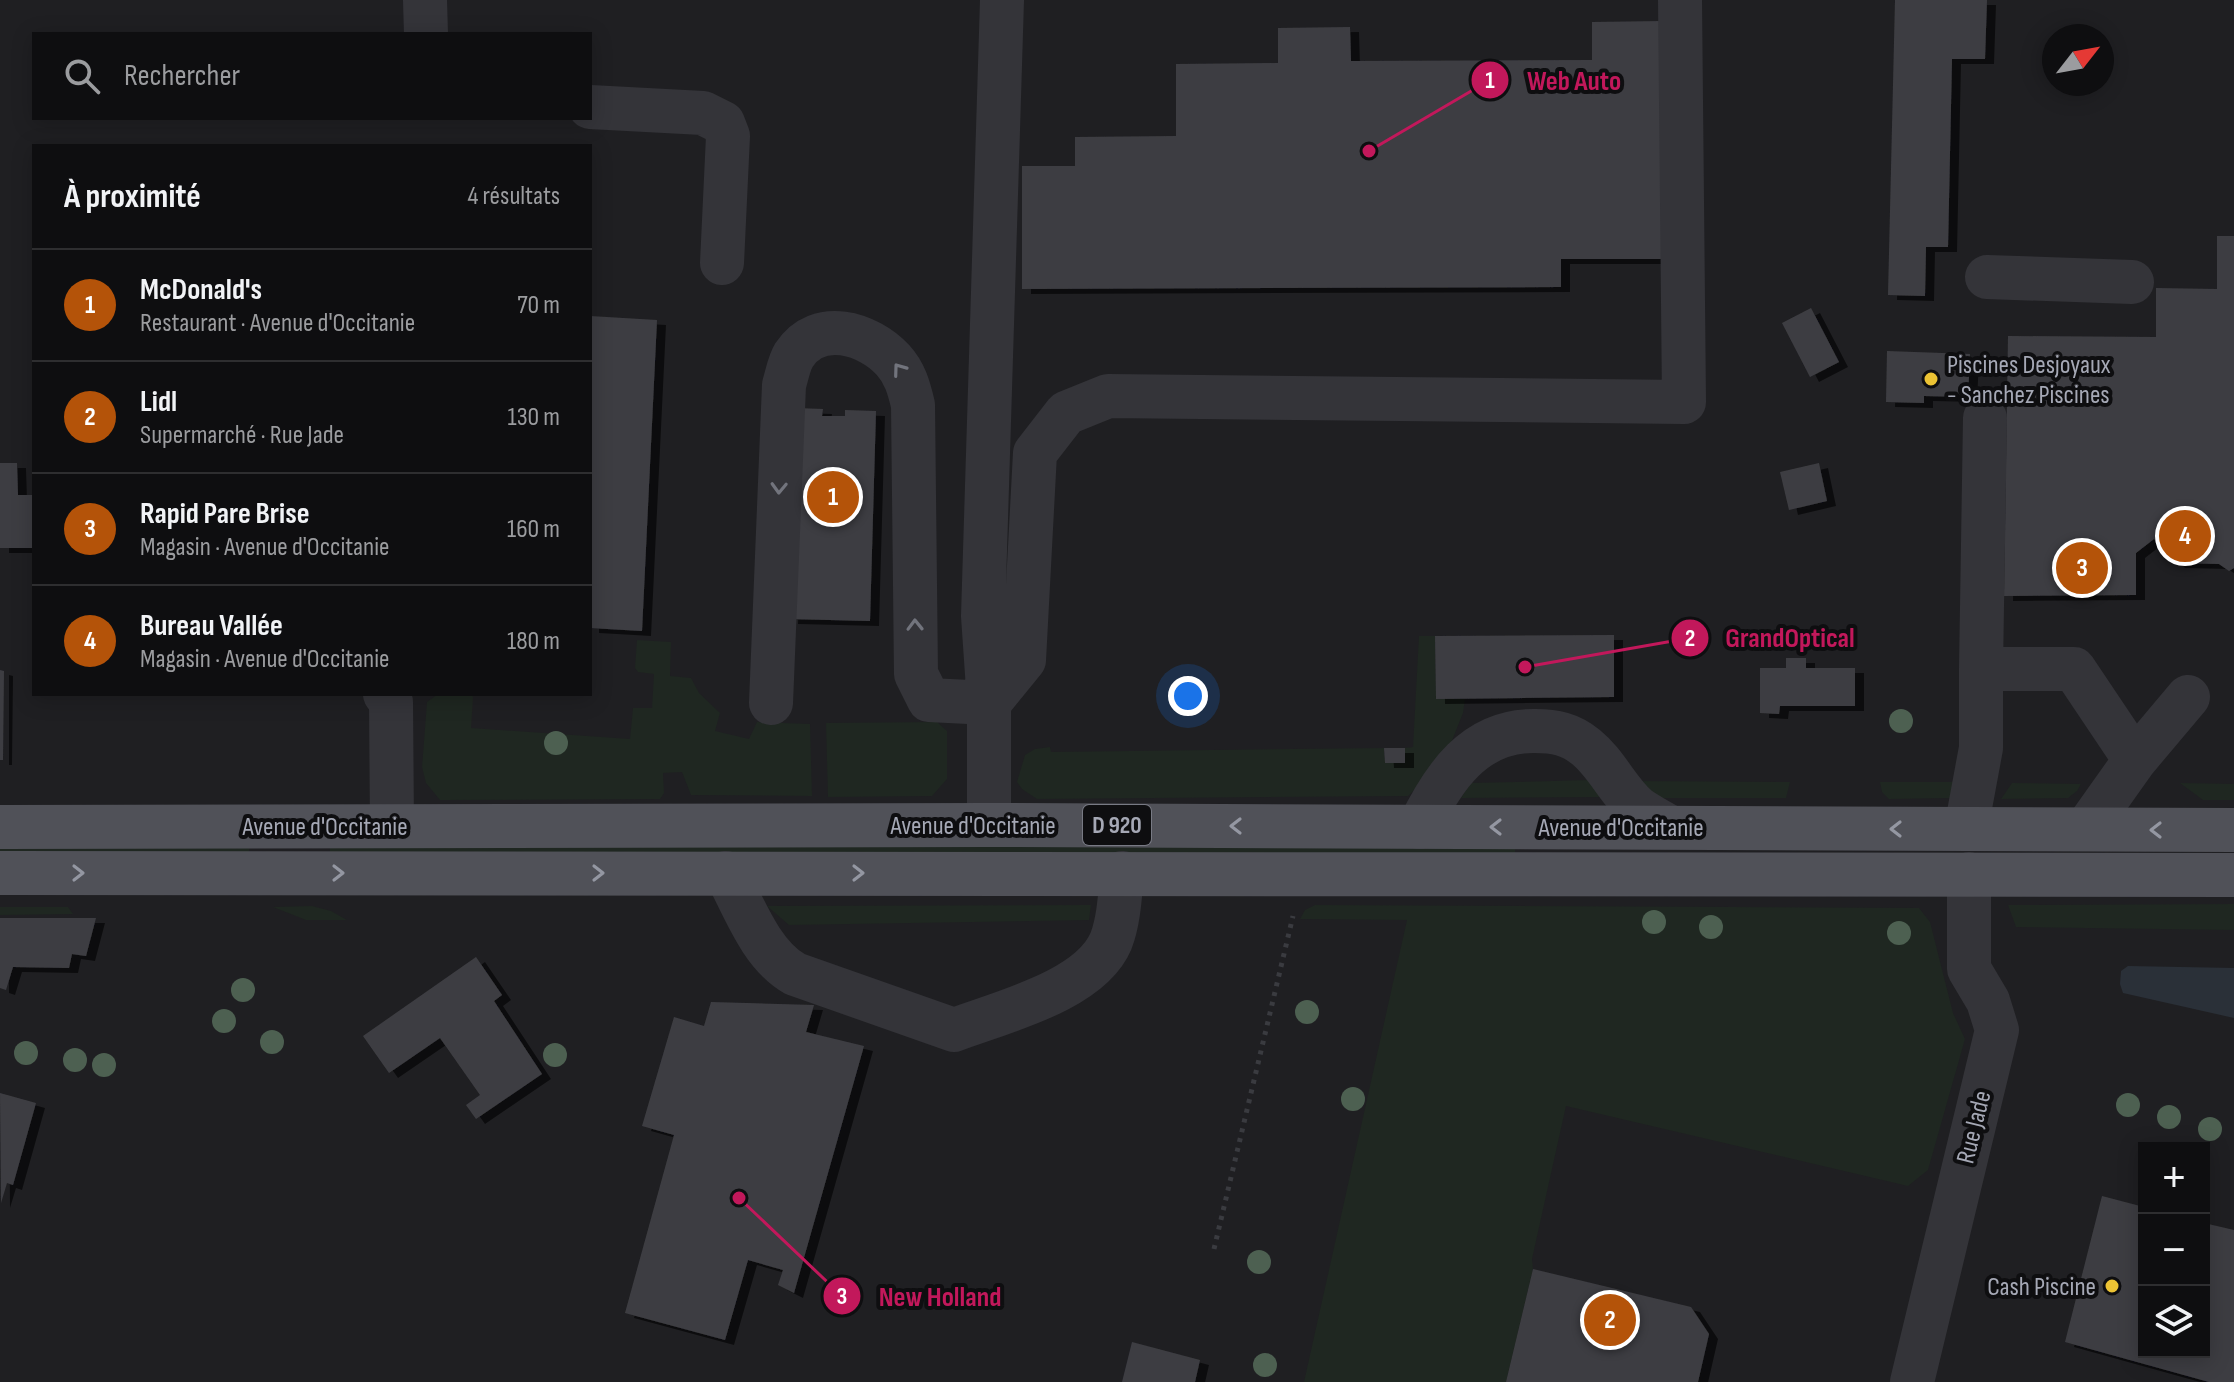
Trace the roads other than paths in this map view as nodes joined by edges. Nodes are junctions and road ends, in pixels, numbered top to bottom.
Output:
1 (425, 0) edge
2 (1002, 0) edge
3 (1680, 0) edge
4 (426, 32) edge
5 (592, 107) edge
6 (722, 263) dead end
7 (1987, 277) dead end
8 (2132, 282) dead end
9 (1985, 418) dead end
10 (1981, 669) junction
11 (386, 696) edge
12 (2188, 697) dead end
13 (771, 703) dead end
14 (989, 703) junction
15 (2135, 760) junction
16 (989, 825) junction
17 (392, 826) junction
18 (0, 827) edge
19 (1419, 827) junction
20 (1670, 827) junction
21 (1966, 829) junction
22 (2086, 829) junction
23 (2234, 830) edge
24 (0, 873) edge
25 (726, 873) junction
26 (1122, 873) junction
27 (1969, 874) junction
28 (2234, 875) edge
29 (1912, 1382) edge

1 - 4 street
2 - 14 street
3 - 14 street
5 - 6 street
7 - 8 street
9 - 10 street
10 - 15 street
10 - 21 street
11 - 17 street
12 - 15 street
14 -> 13 street
14 - 16 street
15 - 22 street
16 - 17 main road, Avenue d'Occitanie / D 920
19 -> 16 main road, Avenue d'Occitanie / D 920
17 - 18 main road, Avenue d'Occitanie / D 920
20 -> 19 main road, Avenue d'Occitanie / D 920
19 - 20 street
21 -> 20 main road, Avenue d'Occitanie / D 920
21 - 22 main road, Avenue d'Occitanie / D 920
23 -> 22 main road, Avenue d'Occitanie / D 920
24 -> 25 main road, Avenue d'Occitanie / D 920
25 -> 26 main road, Avenue d'Occitanie / D 920
25 - 26 street
26 - 27 main road, Avenue d'Occitanie / D 920
27 - 28 main road, Avenue d'Occitanie / D 920
27 - 29 street, Rue Jade

